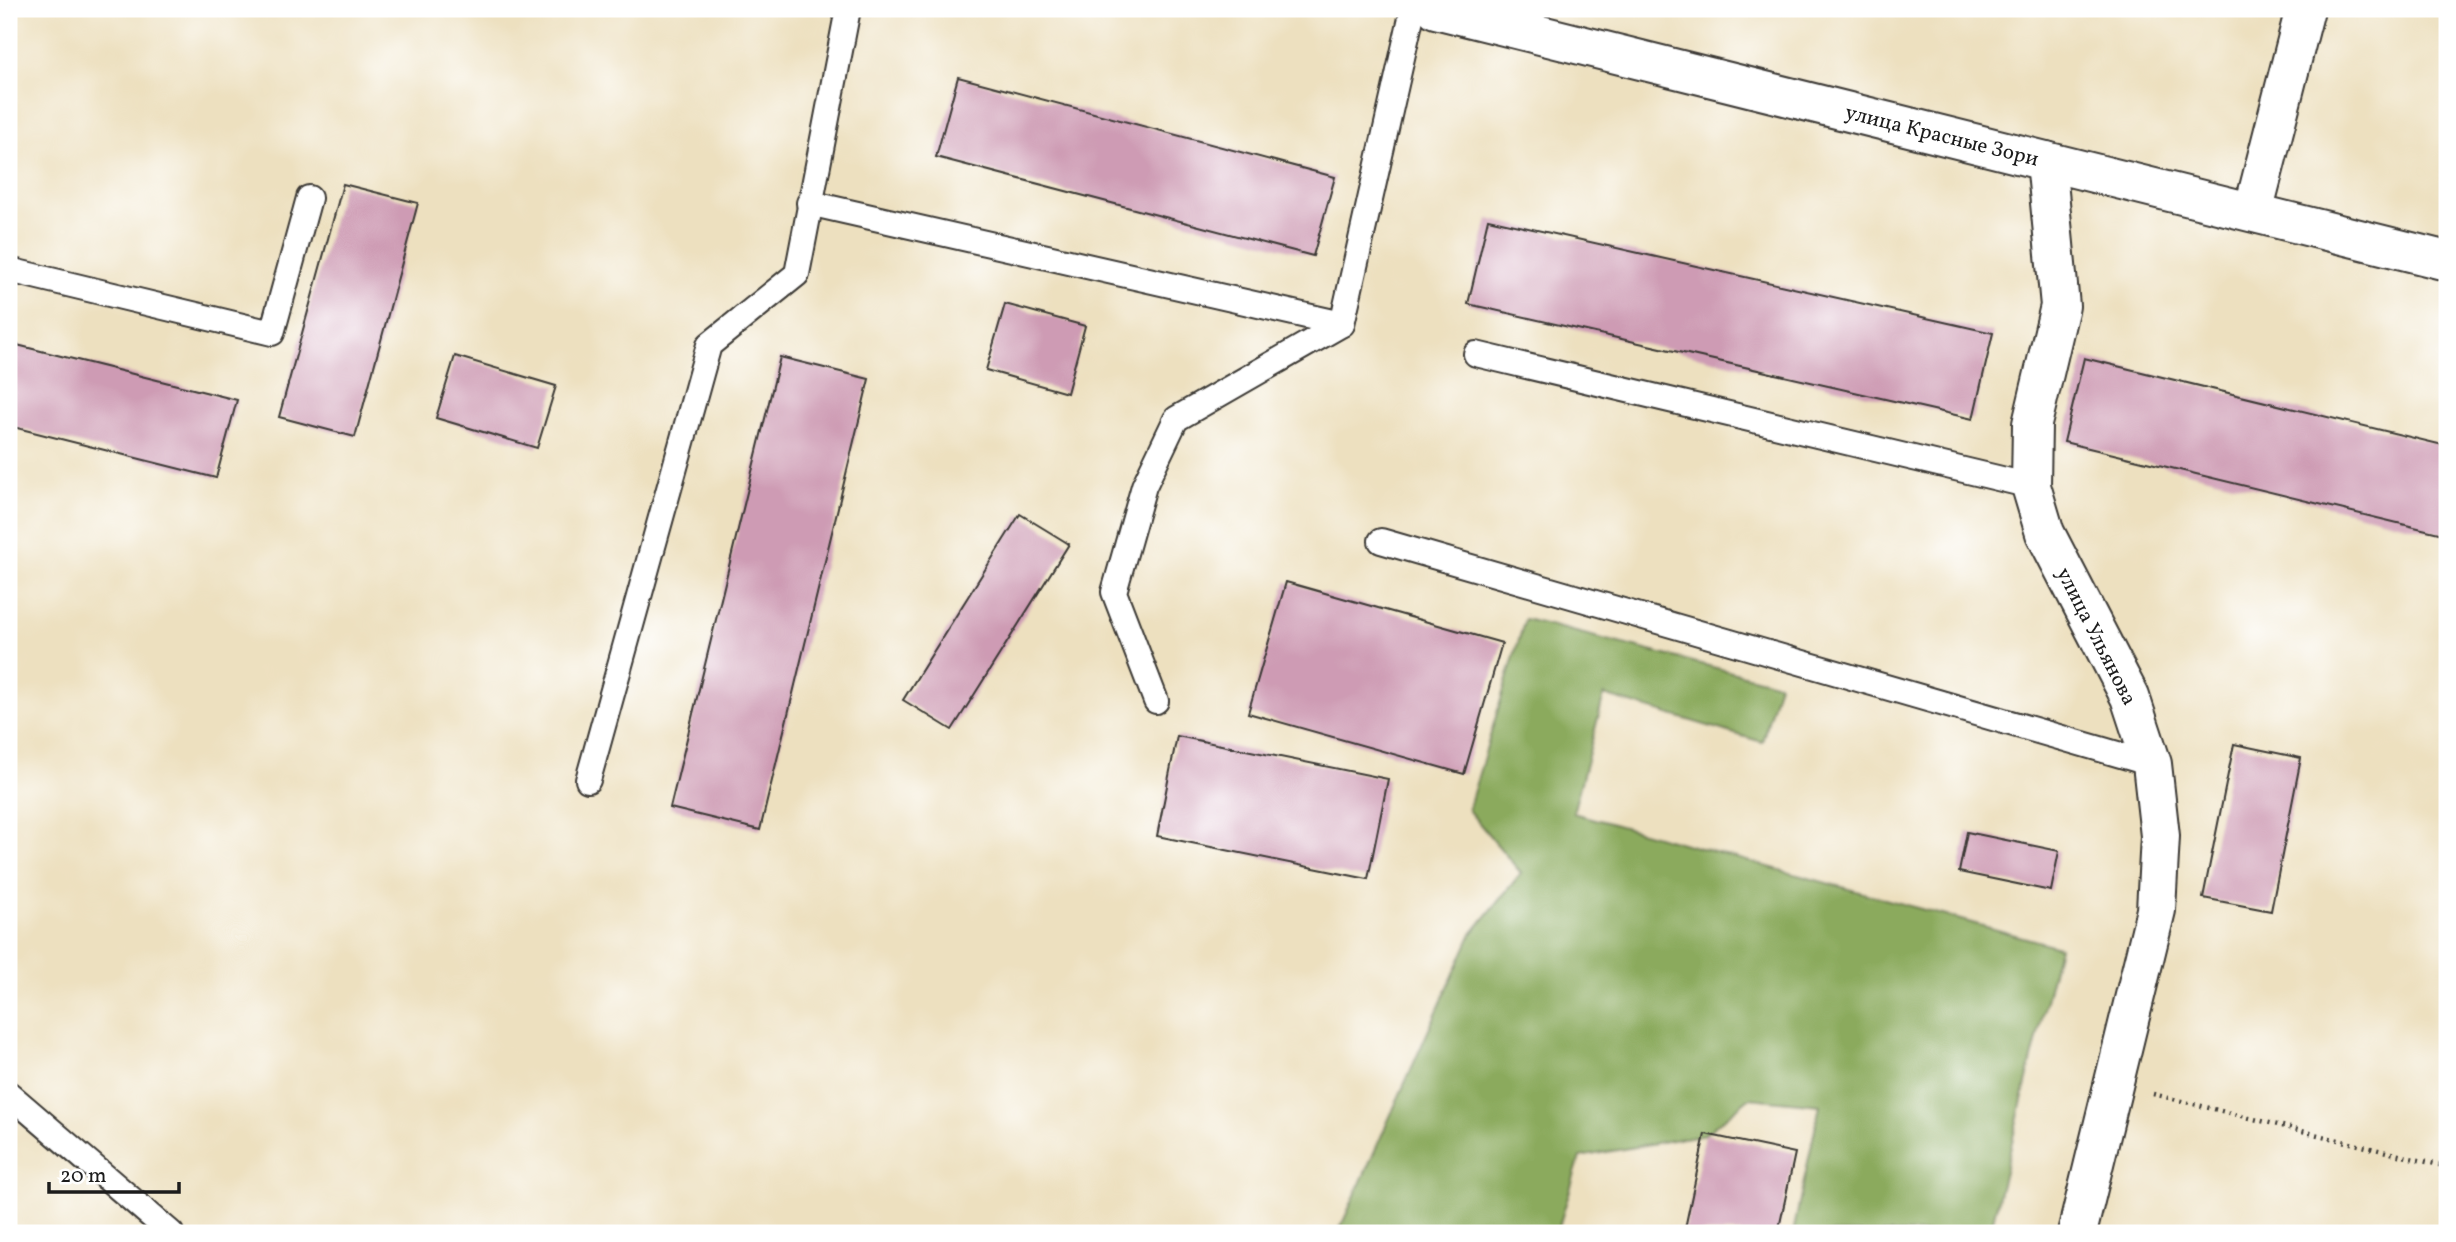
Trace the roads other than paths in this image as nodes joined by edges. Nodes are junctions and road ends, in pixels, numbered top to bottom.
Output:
1 (848, 9) edge
2 (1413, 9) edge
3 (1436, 9) edge
4 (2305, 9) edge
5 (2046, 161) junction
6 (309, 198) dead end
7 (809, 203) junction
8 (2253, 212) junction
9 (2447, 261) edge
10 (9, 270) edge
11 (1342, 324) junction
12 (1476, 354) dead end
13 (2031, 486) junction
14 (1381, 541) dead end
15 (1156, 701) dead end
16 (2152, 764) junction
17 (588, 780) dead end
18 (9, 1094) edge
19 (172, 1233) edge
20 (2077, 1233) edge

1 - 7 lane
2 - 11 lane
3 - 5 street, улица Красные Зори
4 - 8 street
5 - 8 street, улица Красные Зори
5 - 13 street, улица Ульянова
6 - 10 lane
7 - 11 lane
7 - 17 lane
8 - 9 street, улица Красные Зори
11 - 15 lane
12 - 13 lane
13 - 16 street, улица Ульянова
14 - 16 lane
16 - 20 street, улица Ульянова
18 - 19 lane

